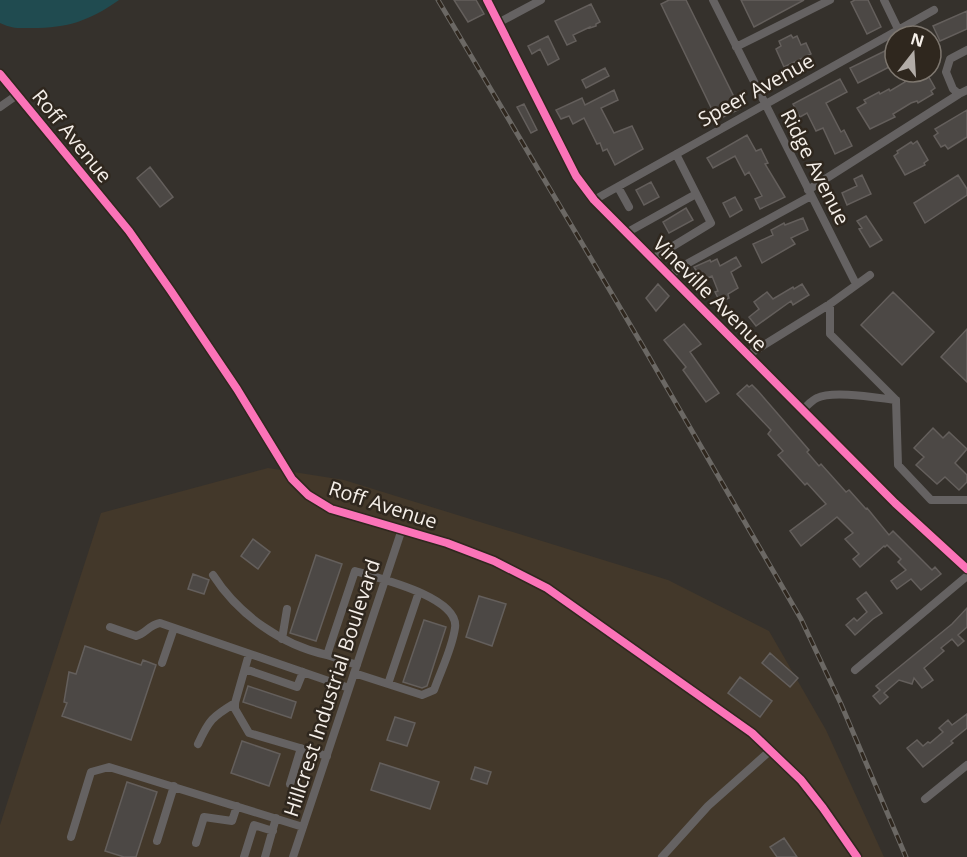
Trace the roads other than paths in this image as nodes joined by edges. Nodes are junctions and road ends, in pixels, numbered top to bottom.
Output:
1 (487, 0) edge
2 (541, 0) edge
3 (713, 0) edge
4 (830, 0) edge
5 (884, 0) edge
6 (934, 10) dead end
7 (498, 23) junction
8 (896, 24) edge
9 (906, 24) edge
10 (883, 36) edge
11 (736, 47) junction
12 (967, 50) edge
13 (0, 74) edge
14 (963, 92) edge
15 (17, 95) junction
16 (765, 103) junction
17 (0, 107) edge
18 (676, 154) junction
19 (618, 187) junction
20 (810, 193) junction
21 (696, 194) junction
22 (594, 200) junction
23 (629, 207) dead end
24 (626, 233) junction
25 (652, 259) junction
26 (870, 275) dead end
27 (669, 277) junction
28 (856, 284) junction
29 (830, 304) junction
30 (748, 356) junction
31 (896, 400) junction
32 (802, 410) junction
33 (967, 500) edge
34 (402, 529) junction
35 (967, 569) edge
36 (213, 574) dead end
37 (967, 576) edge
38 (385, 580) junction
39 (419, 592) junction
40 (286, 609) dead end
41 (110, 627) dead end
42 (174, 628) junction
43 (282, 639) junction
44 (249, 654) junction
45 (327, 655) junction
46 (162, 663) dead end
47 (245, 669) junction
48 (356, 669) junction
49 (855, 670) dead end
50 (303, 672) junction
51 (388, 684) junction
52 (349, 688) junction
53 (235, 703) junction
54 (198, 744) dead end
55 (301, 748) junction
56 (771, 750) junction
57 (327, 756) junction
58 (967, 765) edge
59 (290, 784) dead end
60 (174, 786) junction
61 (925, 799) dead end
62 (237, 807) junction
63 (276, 818) junction
64 (303, 827) junction
65 (273, 831) junction
66 (71, 837) dead end
67 (157, 841) dead end
68 (196, 843) dead end
69 (244, 857) edge
70 (265, 857) edge
71 (293, 857) edge
72 (662, 857) edge
73 (857, 857) edge

1 - 7 main road, Vineville Avenue
2 - 7 street
3 - 11 street, Ridge Avenue
4 - 11 street
5 - 8 street
6 - 9 street, Speer Avenue
7 - 22 main road, Vineville Avenue
10 - 16 street, Speer Avenue
11 - 16 street, Ridge Avenue
12 - 14 street
13 - 15 street, Roff Avenue
14 - 20 street
15 - 17 street
15 - 34 street, Roff Avenue
16 - 18 street, Speer Avenue
16 - 20 street, Ridge Avenue
18 - 19 street, Speer Avenue
18 - 21 street
19 - 22 street, Speer Avenue
19 - 23 street
20 - 27 street
20 - 28 street, Ridge Avenue
21 - 24 street
21 - 25 street
22 - 24 main road, Vineville Avenue
24 - 25 main road, Vineville Avenue
25 - 27 main road, Vineville Avenue
26 - 28 street
27 - 30 main road, Vineville Avenue
28 - 29 street
29 - 30 street
29 - 31 street
30 - 32 main road, Vineville Avenue
31 - 32 street
31 - 33 street
32 - 35 main road, Vineville Avenue
34 - 38 street, Hillcrest Industrial Boulevard
34 - 56 street, Roff Avenue
36 - 43 street
37 - 49 street
38 - 39 street
38 - 45 street
38 - 48 street, Hillcrest Industrial Boulevard
39 - 51 street
39 - 51 street
40 - 43 street
41 - 42 street
42 - 44 street
42 - 46 street
43 - 45 street
44 - 47 street
44 - 50 street
45 - 48 street
47 - 50 street
47 - 53 street
48 - 51 street
48 - 52 street, Hillcrest Industrial Boulevard
50 - 52 street
52 - 57 street, Hillcrest Industrial Boulevard
53 - 54 street
53 - 55 street
55 - 57 street
55 - 59 street
56 - 72 street
56 - 73 street, Roff Avenue
57 - 64 street, Hillcrest Industrial Boulevard
58 - 61 street
60 - 62 street
60 - 66 street
60 - 67 street
62 - 63 street
62 - 68 street
63 - 64 street
63 - 65 street
64 - 71 street, Hillcrest Industrial Boulevard
65 - 69 street
65 - 70 street

